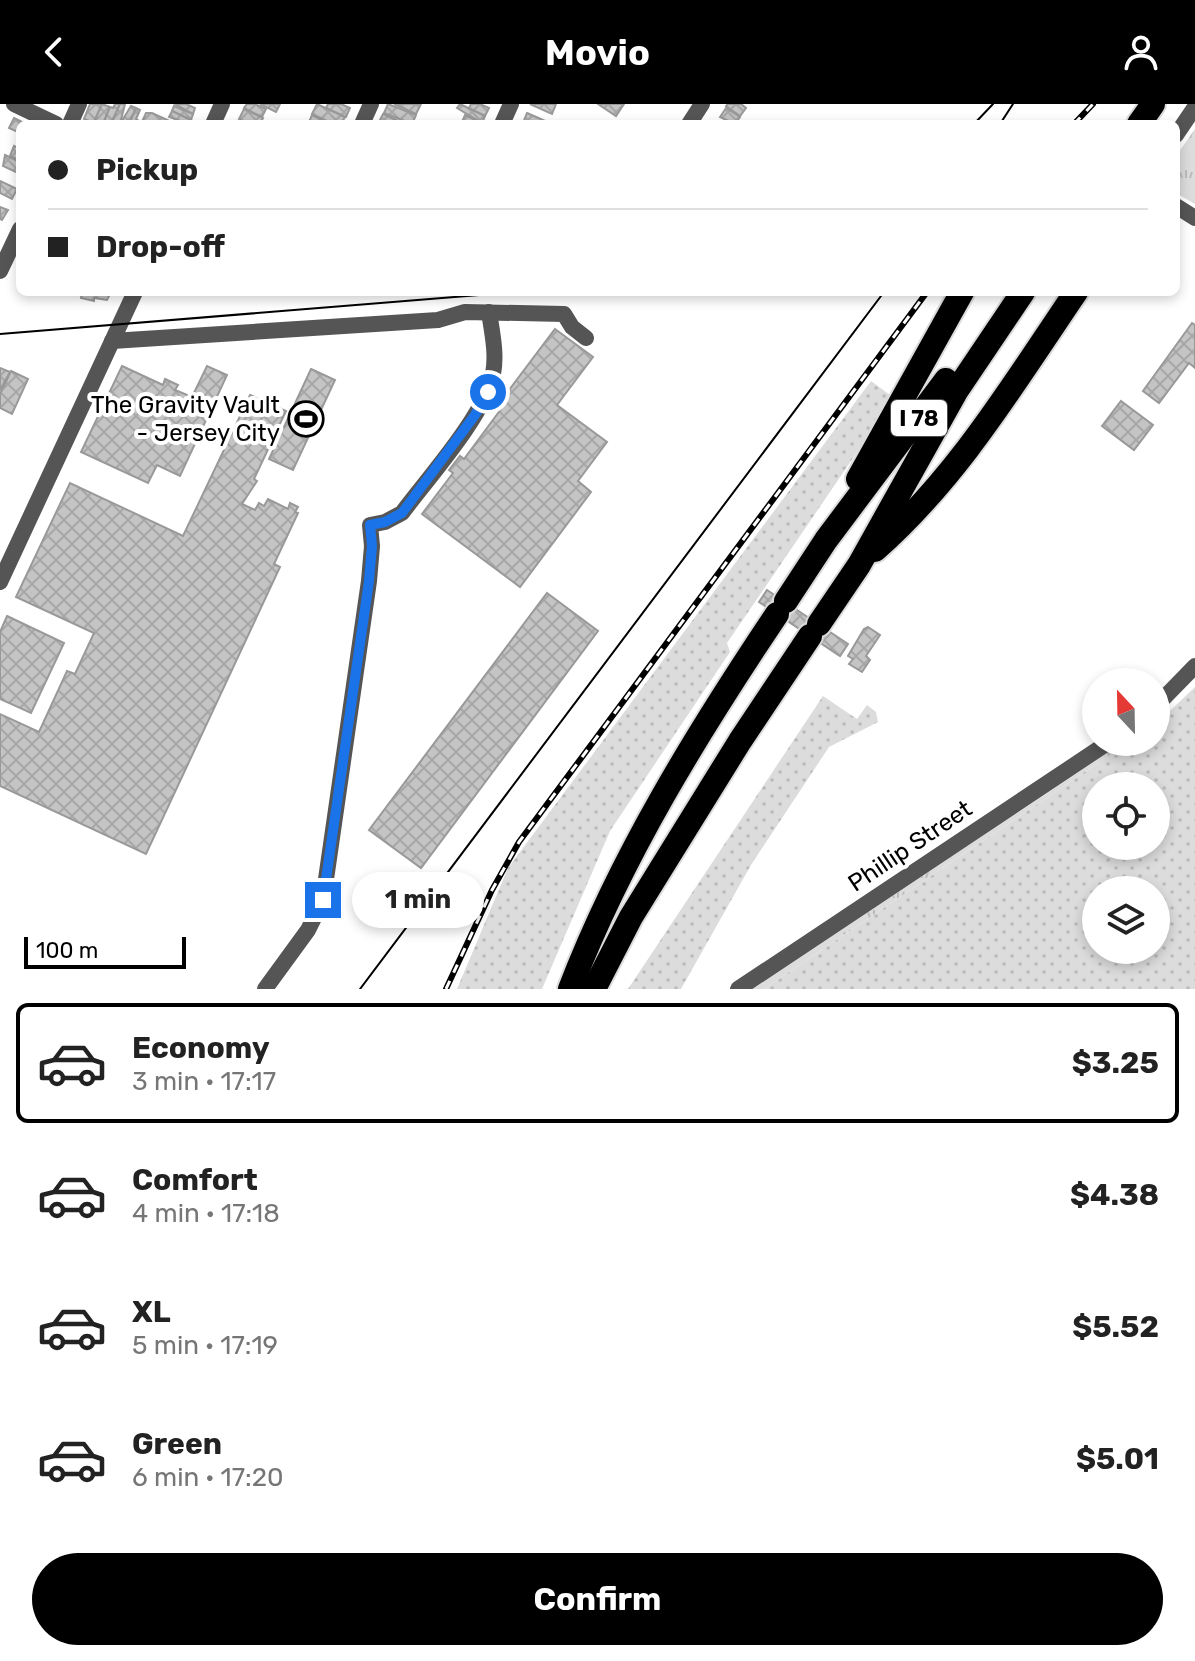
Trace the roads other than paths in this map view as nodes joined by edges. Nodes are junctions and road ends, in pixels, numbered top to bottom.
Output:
1 (14, 104) edge
2 (1195, 107) edge
3 (48, 120) edge
4 (1180, 129) edge
5 (16, 237) edge
6 (0, 271) edge
7 (133, 296) edge
8 (960, 296) edge
9 (1003, 296) edge
10 (1020, 296) edge
11 (1073, 296) edge
12 (489, 312) junction
13 (586, 338) dead end
14 (112, 341) junction
15 (826, 540) junction
16 (859, 565) junction
17 (2, 572) edge
18 (1195, 666) edge
19 (1170, 692) edge
20 (1088, 756) edge
21 (265, 989) edge
22 (570, 989) edge
23 (594, 989) edge
24 (738, 989) edge

1 - 3 street
2 - 4 street
5 - 6 street
7 - 14 street
8 - 15 highway
9 - 15 highway, I 78
10 - 16 highway, I 78
11 - 16 highway
12 - 13 street
12 - 14 street
12 - 21 street
14 - 17 street
15 - 22 highway, I 78
16 - 23 highway, I 78
18 - 19 street
20 - 24 street, Phillip Street

